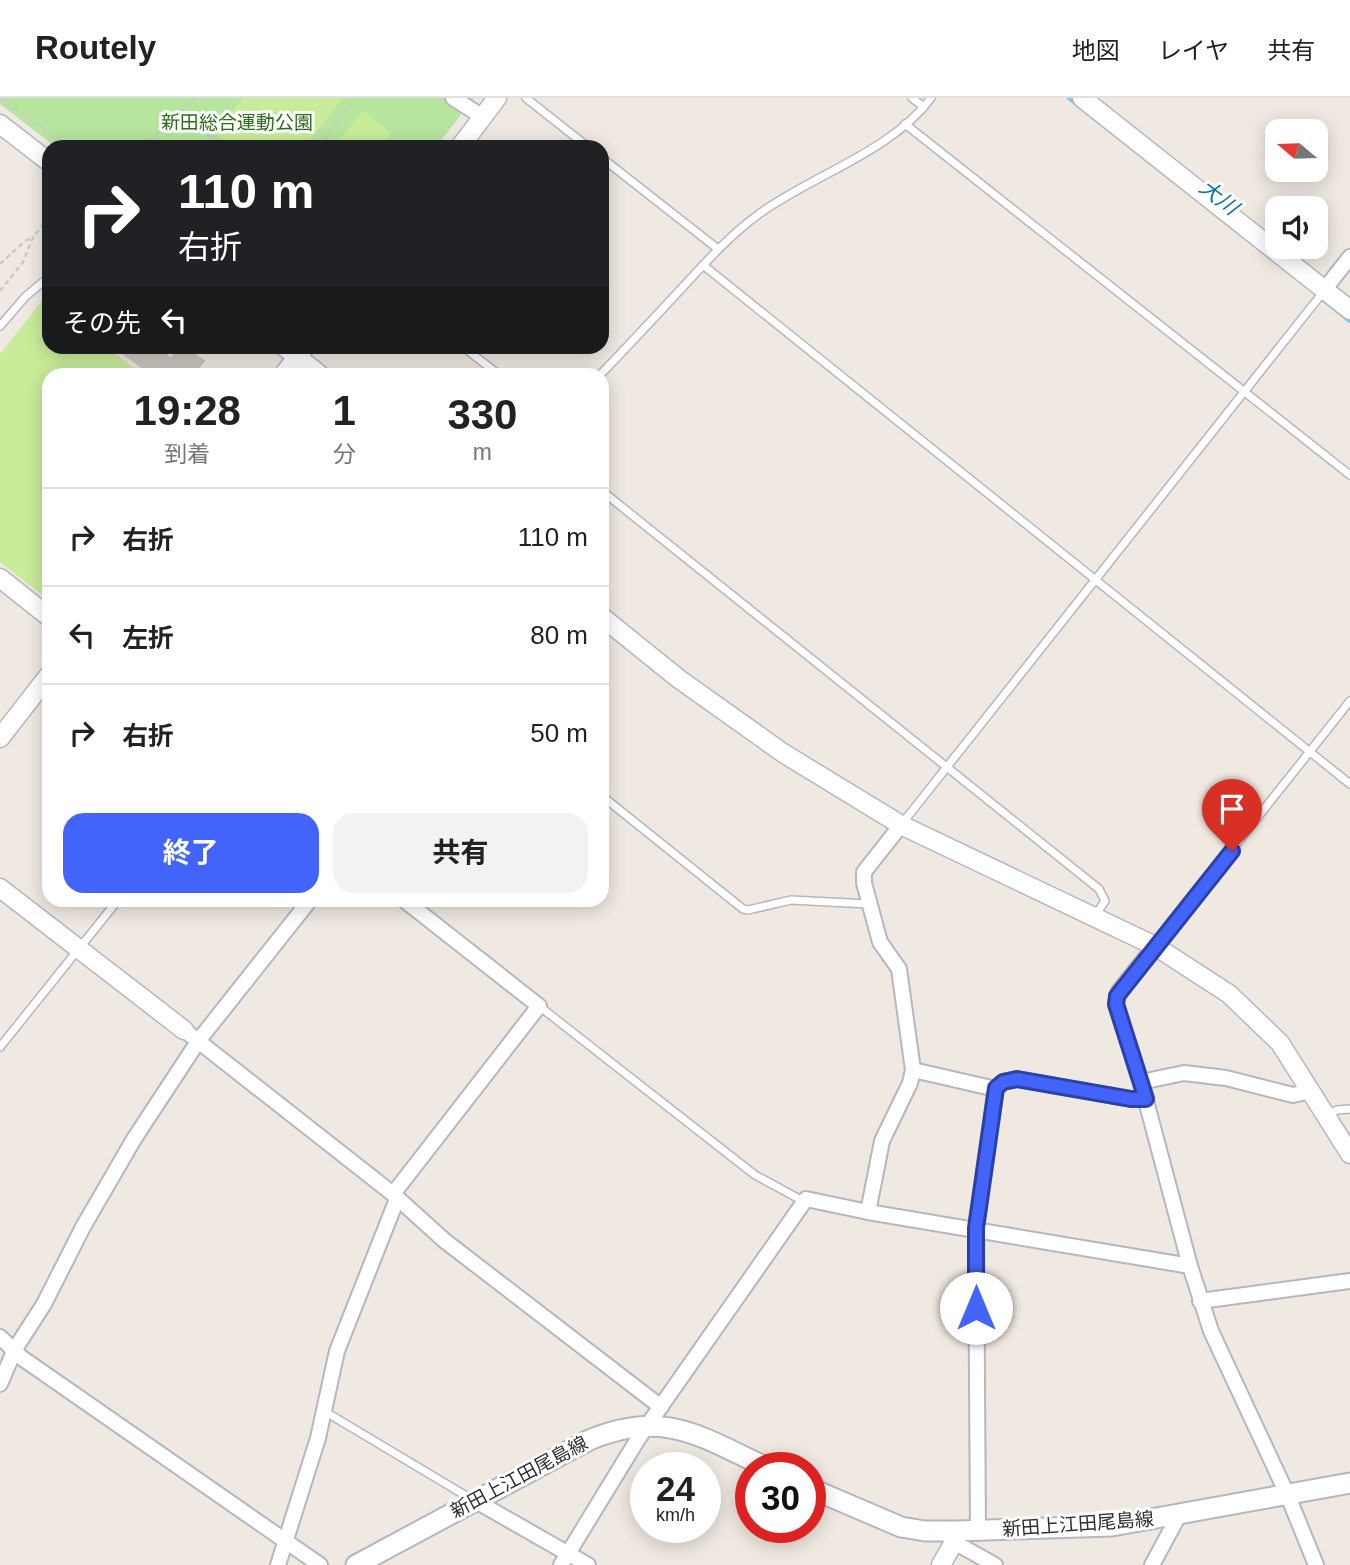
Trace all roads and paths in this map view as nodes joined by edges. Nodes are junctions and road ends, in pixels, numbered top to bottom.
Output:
1 (0, 98) edge
2 (195, 98) edge
3 (356, 98) edge
4 (453, 98) edge
5 (498, 98) edge
6 (526, 98) edge
7 (912, 98) edge
8 (931, 98) edge
9 (1082, 98) edge
10 (924, 107) junction
11 (180, 114) junction
12 (483, 117) junction
13 (0, 124) edge
14 (905, 124) junction
15 (61, 140) edge
16 (151, 140) edge
17 (214, 140) edge
18 (324, 140) edge
19 (465, 140) edge
20 (579, 140) edge
21 (42, 157) edge
22 (609, 163) edge
23 (42, 226) edge
24 (33, 237) junction
25 (718, 249) junction
26 (1350, 257) edge
27 (0, 264) edge
28 (703, 265) junction
29 (42, 283) edge
30 (1324, 290) junction
31 (0, 291) edge
32 (1350, 310) edge
33 (0, 326) edge
34 (299, 354) edge
35 (473, 354) edge
36 (313, 368) edge
37 (490, 368) edge
38 (607, 368) edge
39 (1244, 392) junction
40 (1350, 475) edge
41 (609, 497) edge
42 (0, 578) edge
43 (1095, 581) junction
44 (42, 611) edge
45 (609, 623) edge
46 (42, 684) edge
47 (1350, 701) edge
48 (0, 738) edge
49 (1310, 752) junction
50 (948, 768) junction
51 (1350, 784) edge
52 (609, 802) edge
53 (901, 824) junction
54 (0, 888) edge
55 (868, 904) junction
56 (112, 907) edge
57 (304, 907) edge
58 (413, 907) edge
59 (1095, 916) junction
60 (1155, 946) junction
61 (78, 949) junction
62 (539, 1006) junction
63 (184, 1030) joint
64 (199, 1040) junction
65 (0, 1047) edge
66 (913, 1070) junction
67 (1141, 1082) junction
68 (996, 1088) junction
69 (1311, 1091) junction
70 (1146, 1099) junction
71 (1350, 1109) edge
72 (1327, 1115) junction
73 (1350, 1154) edge
74 (395, 1197) junction
75 (803, 1201) junction
76 (868, 1212) junction
77 (976, 1228) junction
78 (1190, 1266) junction
79 (1350, 1281) edge
80 (1200, 1301) junction
81 (0, 1337) edge
82 (15, 1349) junction
83 (0, 1384) edge
84 (661, 1407) junction
85 (323, 1411) junction
86 (649, 1424) junction
87 (735, 1452) edge
88 (1350, 1483) edge
89 (826, 1495) edge
90 (1288, 1496) junction
91 (474, 1500) junction
92 (1179, 1515) junction
93 (978, 1531) junction
94 (955, 1537) junction
95 (286, 1542) junction
96 (565, 1559) edge
97 (278, 1565) edge
98 (320, 1565) edge
99 (356, 1565) edge
100 (588, 1565) edge
101 (941, 1565) edge
102 (995, 1565) edge
103 (1152, 1565) edge
104 (1315, 1565) edge

1 - 15 path
2 - 11 path
3 - 18 path
4 - 12 street
5 - 12 street
6 - 20 lane
7 - 10 lane
8 - 10 lane
9 - 30 street
10 - 14 lane
11 - 16 path
11 - 17 path
12 - 19 street
13 - 21 street
14 - 25 lane
14 - 39 lane
22 - 25 lane
23 - 24 path
24 - 27 path
24 - 31 path
25 - 28 lane
26 - 30 street
28 - 38 lane
28 - 43 lane
29 - 33 lane
30 - 32 street
30 - 39 lane
34 - 36 street
35 - 37 lane
39 - 40 lane
39 - 43 lane
41 - 50 lane
42 - 44 street
43 - 49 lane
43 - 50 lane
45 - 53 street
46 - 48 street
47 - 49 lane
49 - 51 lane
49 - 60 lane
50 - 53 lane
50 - 59 lane
52 - 55 lane
53 - 55 street
53 - 59 street
54 - 61 street
55 - 66 street
56 - 61 lane
57 - 64 street
58 - 62 street
59 - 60 street
60 - 67 street
60 - 69 street
61 - 63 street
61 - 65 lane
62 - 74 street
62 - 75 lane
63 - 64 street
64 - 74 street
64 - 82 street
66 - 68 street
66 - 76 street
67 - 69 street
67 - 70 street
68 - 70 street
68 - 77 street
69 - 72 street
70 - 78 street
71 - 72 lane
72 - 73 street
74 - 84 street
74 - 85 street
75 - 76 street
75 - 84 street
76 - 77 street
77 - 78 street
77 - 93 street
78 - 80 street
79 - 80 street
80 - 90 street
81 - 82 street
82 - 83 street
82 - 95 street
84 - 86 street
85 - 91 lane
85 - 95 street
86 - 87 main road, 新田上江田尾島線
86 - 91 main road, 新田上江田尾島線
86 - 96 street
88 - 90 main road, 新田上江田尾島線
89 - 94 main road, 新田上江田尾島線
90 - 92 main road, 新田上江田尾島線
90 - 104 street
91 - 96 street
91 - 99 main road, 新田上江田尾島線
92 - 93 main road, 新田上江田尾島線
92 - 103 street
93 - 94 main road, 新田上江田尾島線
94 - 101 street
94 - 102 street
95 - 97 street
95 - 98 street
96 - 100 street

